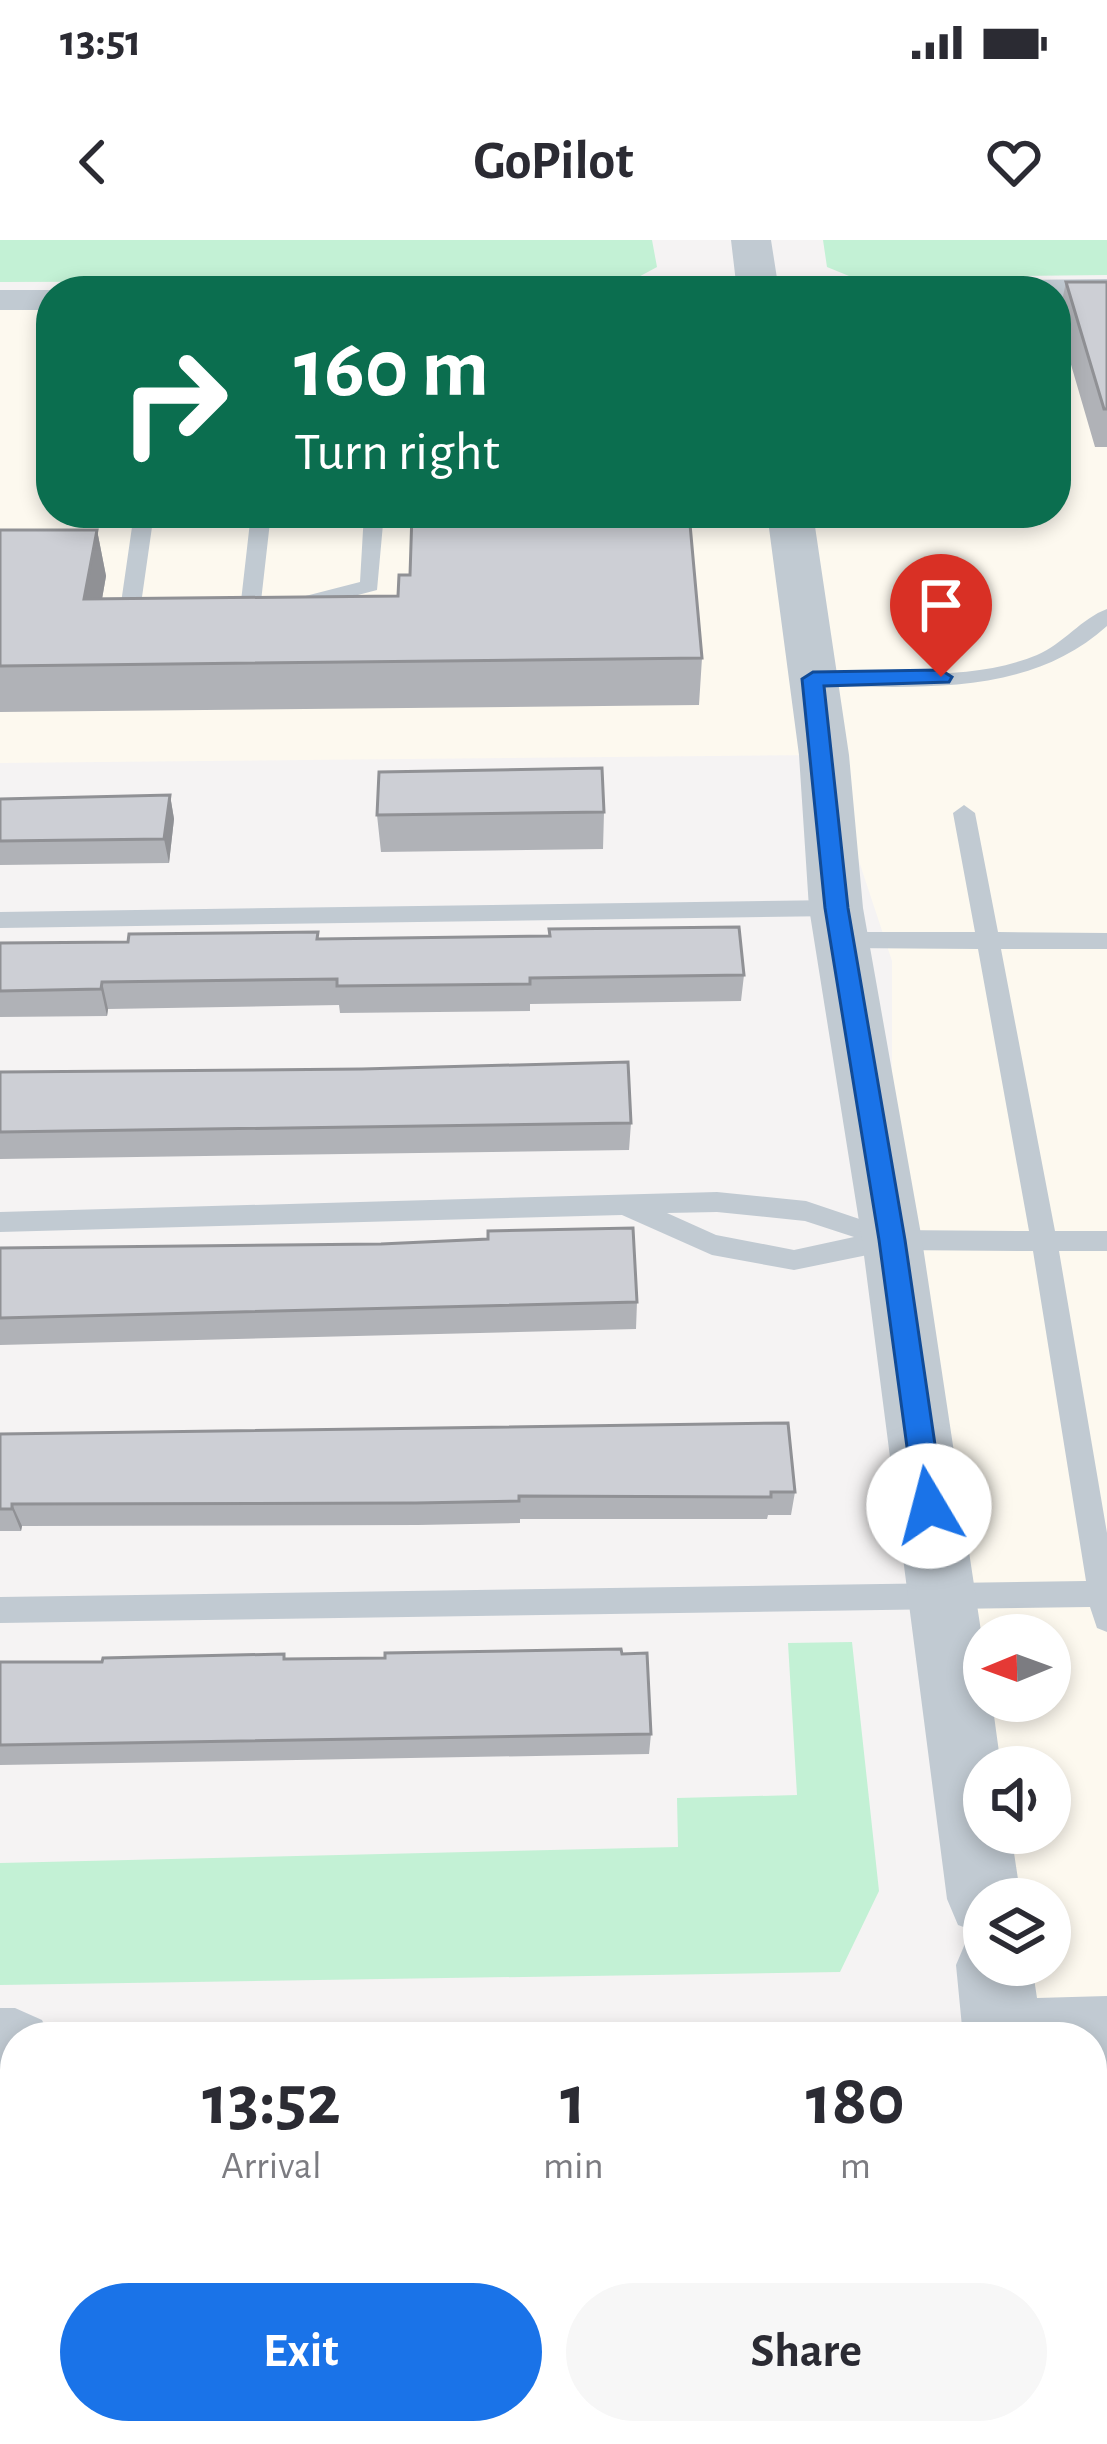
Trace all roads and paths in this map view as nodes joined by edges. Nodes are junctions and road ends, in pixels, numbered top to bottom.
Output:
1 (751, 240) edge
2 (756, 276) edge
3 (1071, 290) edge
4 (1107, 290) edge
5 (0, 300) edge
6 (36, 300) edge
7 (143, 528) edge
8 (258, 528) edge
9 (373, 528) edge
10 (792, 528) edge
11 (170, 610) edge
12 (1107, 615) edge
13 (813, 679) junction
14 (964, 813) dead end
15 (0, 920) edge
16 (839, 924) junction
17 (986, 941) junction
18 (1107, 941) edge
19 (628, 1208) junction
20 (0, 1222) edge
21 (892, 1240) junction
22 (1044, 1241) junction
23 (1107, 1241) edge
24 (942, 1595) junction
25 (1105, 1606) edge
26 (0, 1610) edge
27 (982, 1878) edge
28 (997, 1986) edge
29 (1001, 2022) edge

1 - 2 street
3 - 4 street
5 - 6 street
7 - 11 lane
8 - 9 lane
10 - 13 street
12 - 13 lane
13 - 16 street
14 - 17 lane
15 - 16 lane
16 - 17 lane
16 - 21 street
17 - 18 lane
17 - 22 lane
19 - 20 lane
19 - 21 lane
19 - 21 lane
21 - 22 lane
21 - 24 street
22 - 23 lane
22 - 25 lane
24 - 25 lane
24 - 26 lane
24 - 27 street
28 - 29 street

